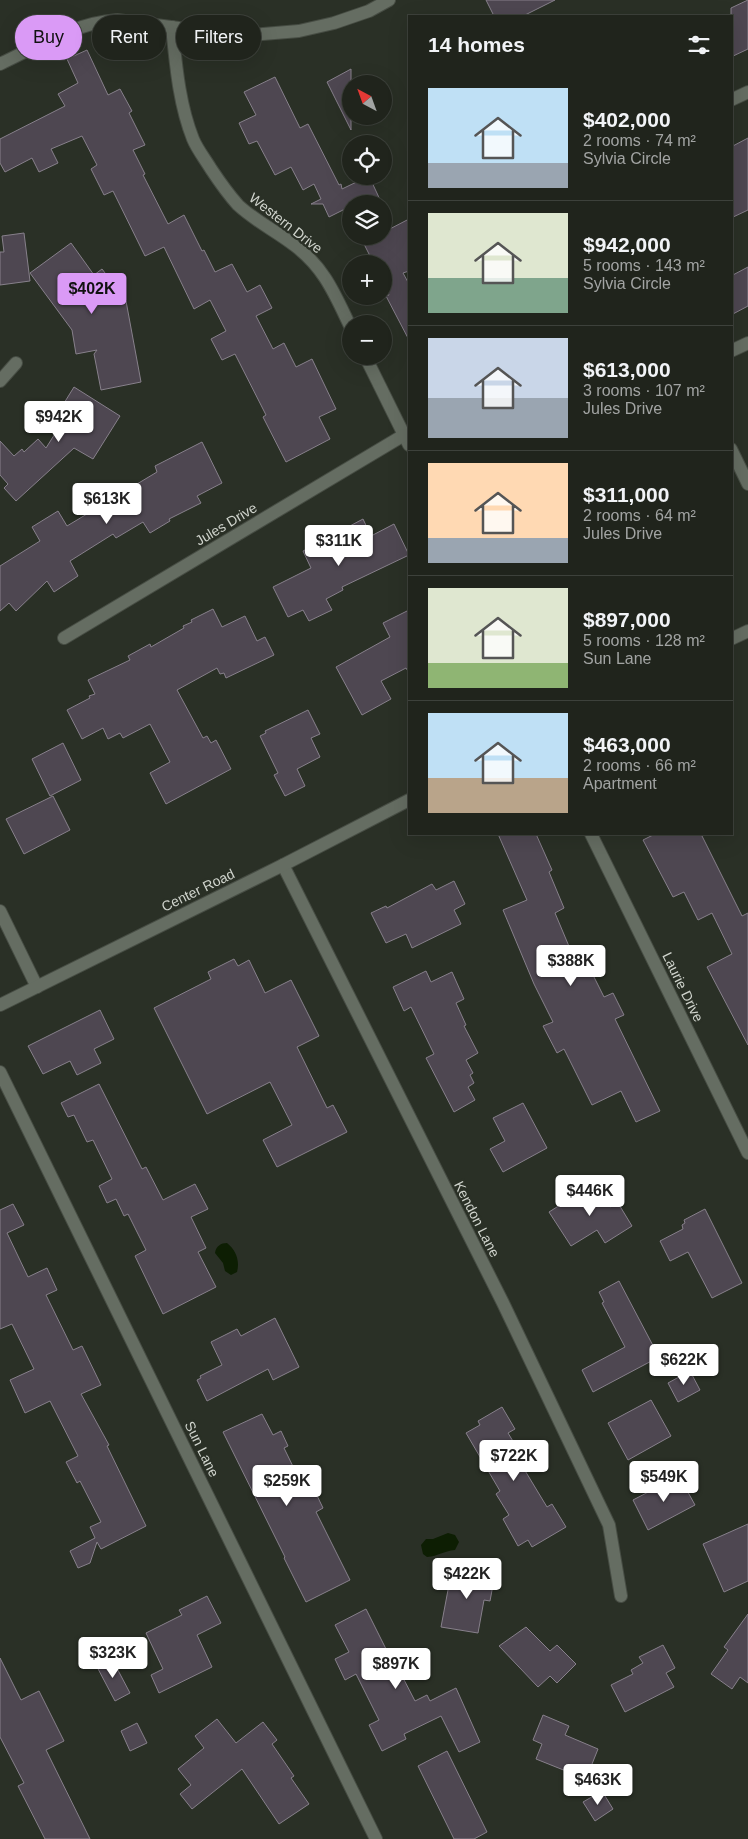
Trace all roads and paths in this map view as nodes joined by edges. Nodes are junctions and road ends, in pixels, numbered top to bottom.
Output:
1 (389, 0) edge
2 (366, 5) edge
3 (172, 27) junction
4 (0, 64) edge
5 (748, 92) edge
6 (733, 99) edge
7 (345, 315) edge
8 (748, 343) edge
9 (733, 350) edge
10 (16, 363) dead end
11 (369, 365) edge
12 (0, 382) edge
13 (406, 440) edge
14 (733, 453) edge
15 (748, 484) edge
16 (748, 631) edge
17 (64, 638) dead end
18 (733, 638) edge
19 (408, 801) edge
20 (591, 835) edge
21 (283, 865) junction
22 (0, 912) edge
23 (37, 987) junction
24 (0, 1005) edge
25 (0, 1072) edge
26 (748, 1153) edge
27 (621, 1596) dead end
28 (376, 1839) edge

1 - 2 street
2 - 3 street
3 - 4 street
3 - 7 street, Western Drive
5 - 6 street
8 - 9 street
10 - 12 street
11 - 13 street
13 - 17 street, Jules Drive
14 - 15 street
16 - 18 street
19 - 21 street, Center Road
20 - 26 street, Laurie Drive
21 - 23 street, Center Road
21 - 27 street, Kendon Lane
22 - 23 street
23 - 24 street, Center Road
25 - 28 street, Sun Lane

